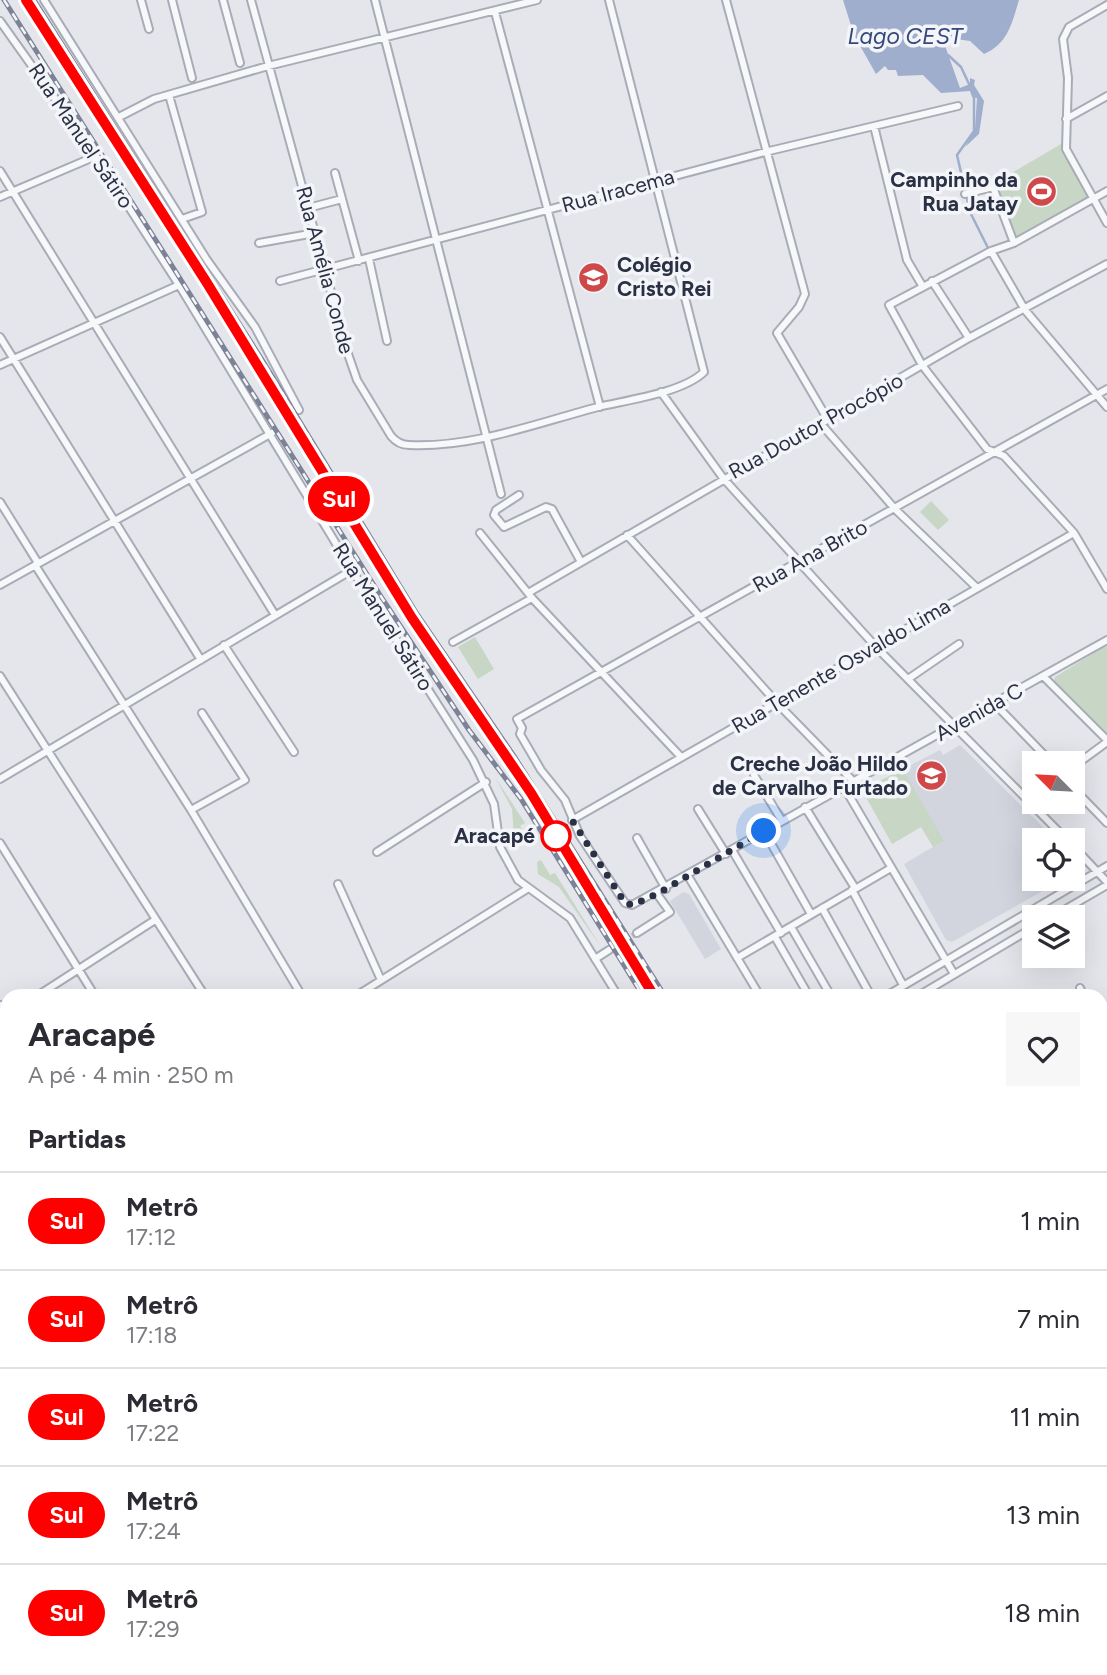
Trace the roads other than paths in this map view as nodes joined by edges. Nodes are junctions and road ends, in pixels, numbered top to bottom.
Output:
1 (44, 0) edge
2 (141, 0) edge
3 (172, 0) edge
4 (223, 0) edge
5 (251, 0) edge
6 (375, 0) edge
7 (537, 0) edge
8 (609, 0) edge
9 (726, 0) edge
10 (1107, 5) edge
11 (495, 12) junction
12 (0, 21) edge
13 (149, 29) dead end
14 (385, 37) junction
15 (240, 63) dead end
16 (268, 66) junction
17 (192, 78) dead end
18 (169, 94) junction
19 (1107, 96) edge
20 (958, 106) dead end
21 (119, 117) junction
22 (1066, 119) junction
23 (874, 126) junction
24 (765, 152) junction
25 (96, 156) junction
26 (0, 171) edge
27 (335, 173) dead end
28 (656, 181) junction
29 (1107, 191) edge
30 (13, 192) junction
31 (965, 194) dead end
32 (0, 197) edge
33 (342, 199) junction
34 (1093, 199) junction
35 (308, 208) junction
36 (547, 210) junction
37 (182, 219) junction
38 (1107, 223) edge
39 (315, 233) junction
40 (438, 239) junction
41 (259, 243) dead end
42 (1014, 243) junction
43 (991, 251) junction
44 (369, 259) junction
45 (359, 261) junction
46 (1107, 264) edge
47 (326, 271) junction
48 (280, 281) dead end
49 (932, 281) junction
50 (179, 285) junction
51 (923, 286) junction
52 (1025, 310) junction
53 (95, 324) junction
54 (0, 337) edge
55 (969, 338) junction
56 (387, 341) dead end
57 (14, 359) junction
58 (0, 365) edge
59 (922, 365) junction
60 (1107, 389) edge
61 (661, 392) junction
62 (1096, 396) junction
63 (600, 407) junction
64 (1107, 407) edge
65 (299, 410) dead end
66 (825, 422) junction
67 (272, 433) junction
68 (487, 437) junction
69 (995, 452) junction
70 (190, 478) junction
71 (723, 478) junction
72 (501, 494) dead end
73 (519, 495) dead end
74 (0, 502) edge
75 (895, 509) junction
76 (114, 522) junction
77 (480, 533) dead end
78 (1074, 533) junction
79 (627, 536) junction
80 (581, 562) junction
81 (800, 562) junction
82 (37, 564) junction
83 (352, 570) junction
84 (0, 585) edge
85 (977, 588) junction
86 (1107, 589) edge
87 (530, 595) junction
88 (275, 615) junction
89 (700, 618) junction
90 (1107, 640) edge
91 (453, 642) dead end
92 (959, 644) dead end
93 (224, 645) junction
94 (877, 648) junction
95 (201, 660) junction
96 (602, 672) junction
97 (0, 676) edge
98 (1043, 676) junction
99 (908, 679) junction
100 (777, 703) junction
101 (995, 704) junction
102 (125, 707) junction
103 (202, 713) dead end
104 (955, 727) junction
105 (1107, 741) edge
106 (48, 751) junction
107 (1040, 751) edge
108 (294, 752) dead end
109 (681, 757) junction
110 (1085, 758) edge
111 (754, 775) dead end
112 (0, 779) edge
113 (486, 782) junction
114 (853, 782) junction
115 (844, 787) junction
116 (1022, 795) edge
117 (1085, 800) edge
118 (805, 807) junction
119 (698, 808) dead end
120 (191, 810) junction
121 (1041, 814) edge
122 (572, 820) junction
123 (782, 821) junction
124 (1107, 823) edge
125 (1055, 828) edge
126 (764, 831) junction
127 (637, 838) dead end
128 (0, 844) edge
129 (377, 852) dead end
130 (729, 853) junction
131 (1085, 858) edge
132 (1107, 866) edge
133 (891, 868) junction
134 (1098, 872) junction
135 (688, 876) junction
136 (338, 884) dead end
137 (1107, 884) edge
138 (527, 889) junction
139 (666, 889) junction
140 (854, 889) junction
141 (657, 894) junction
142 (1059, 894) junction
143 (1066, 905) edge
144 (1073, 905) edge
145 (822, 908) junction
146 (811, 914) junction
147 (155, 920) junction
148 (791, 927) junction
149 (637, 933) tunnel mouth
150 (1022, 934) edge
151 (778, 935) junction
152 (609, 950) tunnel mouth
153 (737, 958) junction
154 (595, 959) junction
155 (945, 961) junction
156 (78, 969) junction
157 (954, 974) junction
158 (381, 980) junction
159 (48, 989) edge
160 (91, 989) edge
161 (200, 989) edge
162 (298, 989) edge
163 (367, 989) edge
164 (614, 989) edge
165 (756, 989) edge
166 (805, 989) edge
167 (827, 989) edge
168 (867, 989) edge
169 (900, 989) edge
170 (902, 989) edge
171 (929, 989) edge

1 - 21 street
2 - 13 street
3 - 17 street
4 - 15 street
5 - 16 street, Rua Amélia Conde
6 - 14 street
7 - 11 street
8 - 28 street
9 - 24 street
10 - 22 street
11 - 14 street
11 - 36 street
12 - 25 street, Rua Manuel Sátiro
14 - 16 street
14 - 40 street
16 - 18 street
16 - 35 street, Rua Amélia Conde
18 - 21 street
18 - 37 street
19 - 22 street
20 - 23 street, Rua Iracema
21 - 37 street
22 - 34 street
23 - 24 street, Rua Iracema
23 - 51 street
24 - 28 street, Rua Iracema
24 - 66 street
25 - 30 street
25 - 50 street, Rua Manuel Sátiro
26 - 30 street
27 - 33 street
28 - 36 street, Rua Iracema
28 - 61 street
29 - 34 street
30 - 32 street
30 - 53 street
31 - 42 street
33 - 35 street
33 - 45 street
34 - 38 street
34 - 42 street
35 - 39 street, Rua Amélia Conde
36 - 40 street, Rua Iracema
36 - 63 street
37 - 65 street
39 - 41 street
39 - 47 street, Rua Amélia Conde
40 - 44 street, Rua Iracema
40 - 68 street
42 - 43 street
43 - 49 street
43 - 52 street
44 - 45 street, Rua Iracema
44 - 56 street
45 - 47 street, Rua Iracema
46 - 52 street, Rua Doutor Procópio
47 - 48 street, Rua Iracema
47 - 68 street, Rua Amélia Conde
49 - 51 street
49 - 55 street
50 - 53 street
50 - 67 street, Rua Manuel Sátiro
51 - 59 street
52 - 55 street, Rua Doutor Procópio
52 - 62 street
53 - 57 street
53 - 70 street
54 - 57 street
55 - 59 street, Rua Doutor Procópio
57 - 58 street
57 - 76 street
59 - 66 street, Rua Doutor Procópio
59 - 69 street
60 - 62 street, Rua Ana Brito
61 - 63 street
61 - 71 street
62 - 64 street
62 - 69 street, Rua Ana Brito
63 - 68 street
66 - 71 street, Rua Doutor Procópio
66 - 75 street
67 - 70 street
67 - 83 street, Rua Manuel Sátiro
68 - 72 street
69 - 75 street, Rua Ana Brito
69 - 78 street
70 - 76 street
70 - 88 street
71 - 79 street, Rua Doutor Procópio
71 - 81 street
73 - 80 street
74 - 82 street
75 - 81 street, Rua Ana Brito
75 - 85 street
76 - 82 street
76 - 95 street
77 - 87 street
78 - 85 street, Rua Tenente Osvaldo Lima
78 - 86 street
79 - 80 street, Rua Doutor Procópio
79 - 89 street
80 - 87 street, Rua Doutor Procópio
81 - 89 street, Rua Ana Brito
81 - 94 street
82 - 84 street
82 - 102 street
83 - 88 street
83 - 113 street, Rua Manuel Sátiro
85 - 94 street, Rua Tenente Osvaldo Lima
87 - 91 street, Rua Doutor Procópio
87 - 96 street
88 - 93 street
89 - 96 street, Rua Ana Brito
89 - 100 street
90 - 98 street, Avenida C
92 - 99 street
93 - 95 street
93 - 108 street
94 - 99 street
94 - 100 street, Rua Tenente Osvaldo Lima
95 - 102 street
96 - 109 street
96 - 122 street, Rua Ana Brito
97 - 106 street
98 - 101 street, Avenida C
98 - 105 street
99 - 104 street
100 - 109 street, Rua Tenente Osvaldo Lima
100 - 114 street
101 - 104 street, Avenida C
101 - 107 street
102 - 106 street
102 - 120 street
103 - 120 street
104 - 114 street, Avenida C
104 - 116 street
105 - 110 street
106 - 112 street
106 - 147 street
109 - 122 street, Rua Tenente Osvaldo Lima
111 - 123 street
113 - 129 street
113 - 138 street, Rua Manuel Sátiro
114 - 115 street, Avenida C
115 - 118 street, Avenida C
115 - 133 street
117 - 124 street
118 - 123 street, Avenida C
118 - 140 street
119 - 130 street
120 - 162 street
121 - 125 street
122 - 141 street, Avenida C
123 - 126 street, Avenida C
126 - 130 street, Avenida C
126 - 146 street
127 - 139 street
128 - 156 street
130 - 135 street, Avenida C
130 - 151 street
131 - 134 street
132 - 134 street
133 - 140 street
133 - 155 street
134 - 137 street
134 - 142 street
135 - 139 street, Avenida C
135 - 153 street
136 - 158 street
137 - 144 street
138 - 154 street, Rua Manuel Sátiro
138 - 158 street
139 - 141 street, Avenida C
140 - 145 street
140 - 169 street
141 - 149 street
142 - 143 street
142 - 155 street
145 - 146 street
145 - 168 street
146 - 148 street
147 - 156 street
147 - 161 street
148 - 151 street
148 - 167 street
150 - 157 street
151 - 153 street
151 - 166 street
152 - 154 street
153 - 165 street
154 - 164 street, Rua Manuel Sátiro
155 - 157 street
155 - 170 street
156 - 159 street
156 - 160 street
157 - 171 street
158 - 163 street

